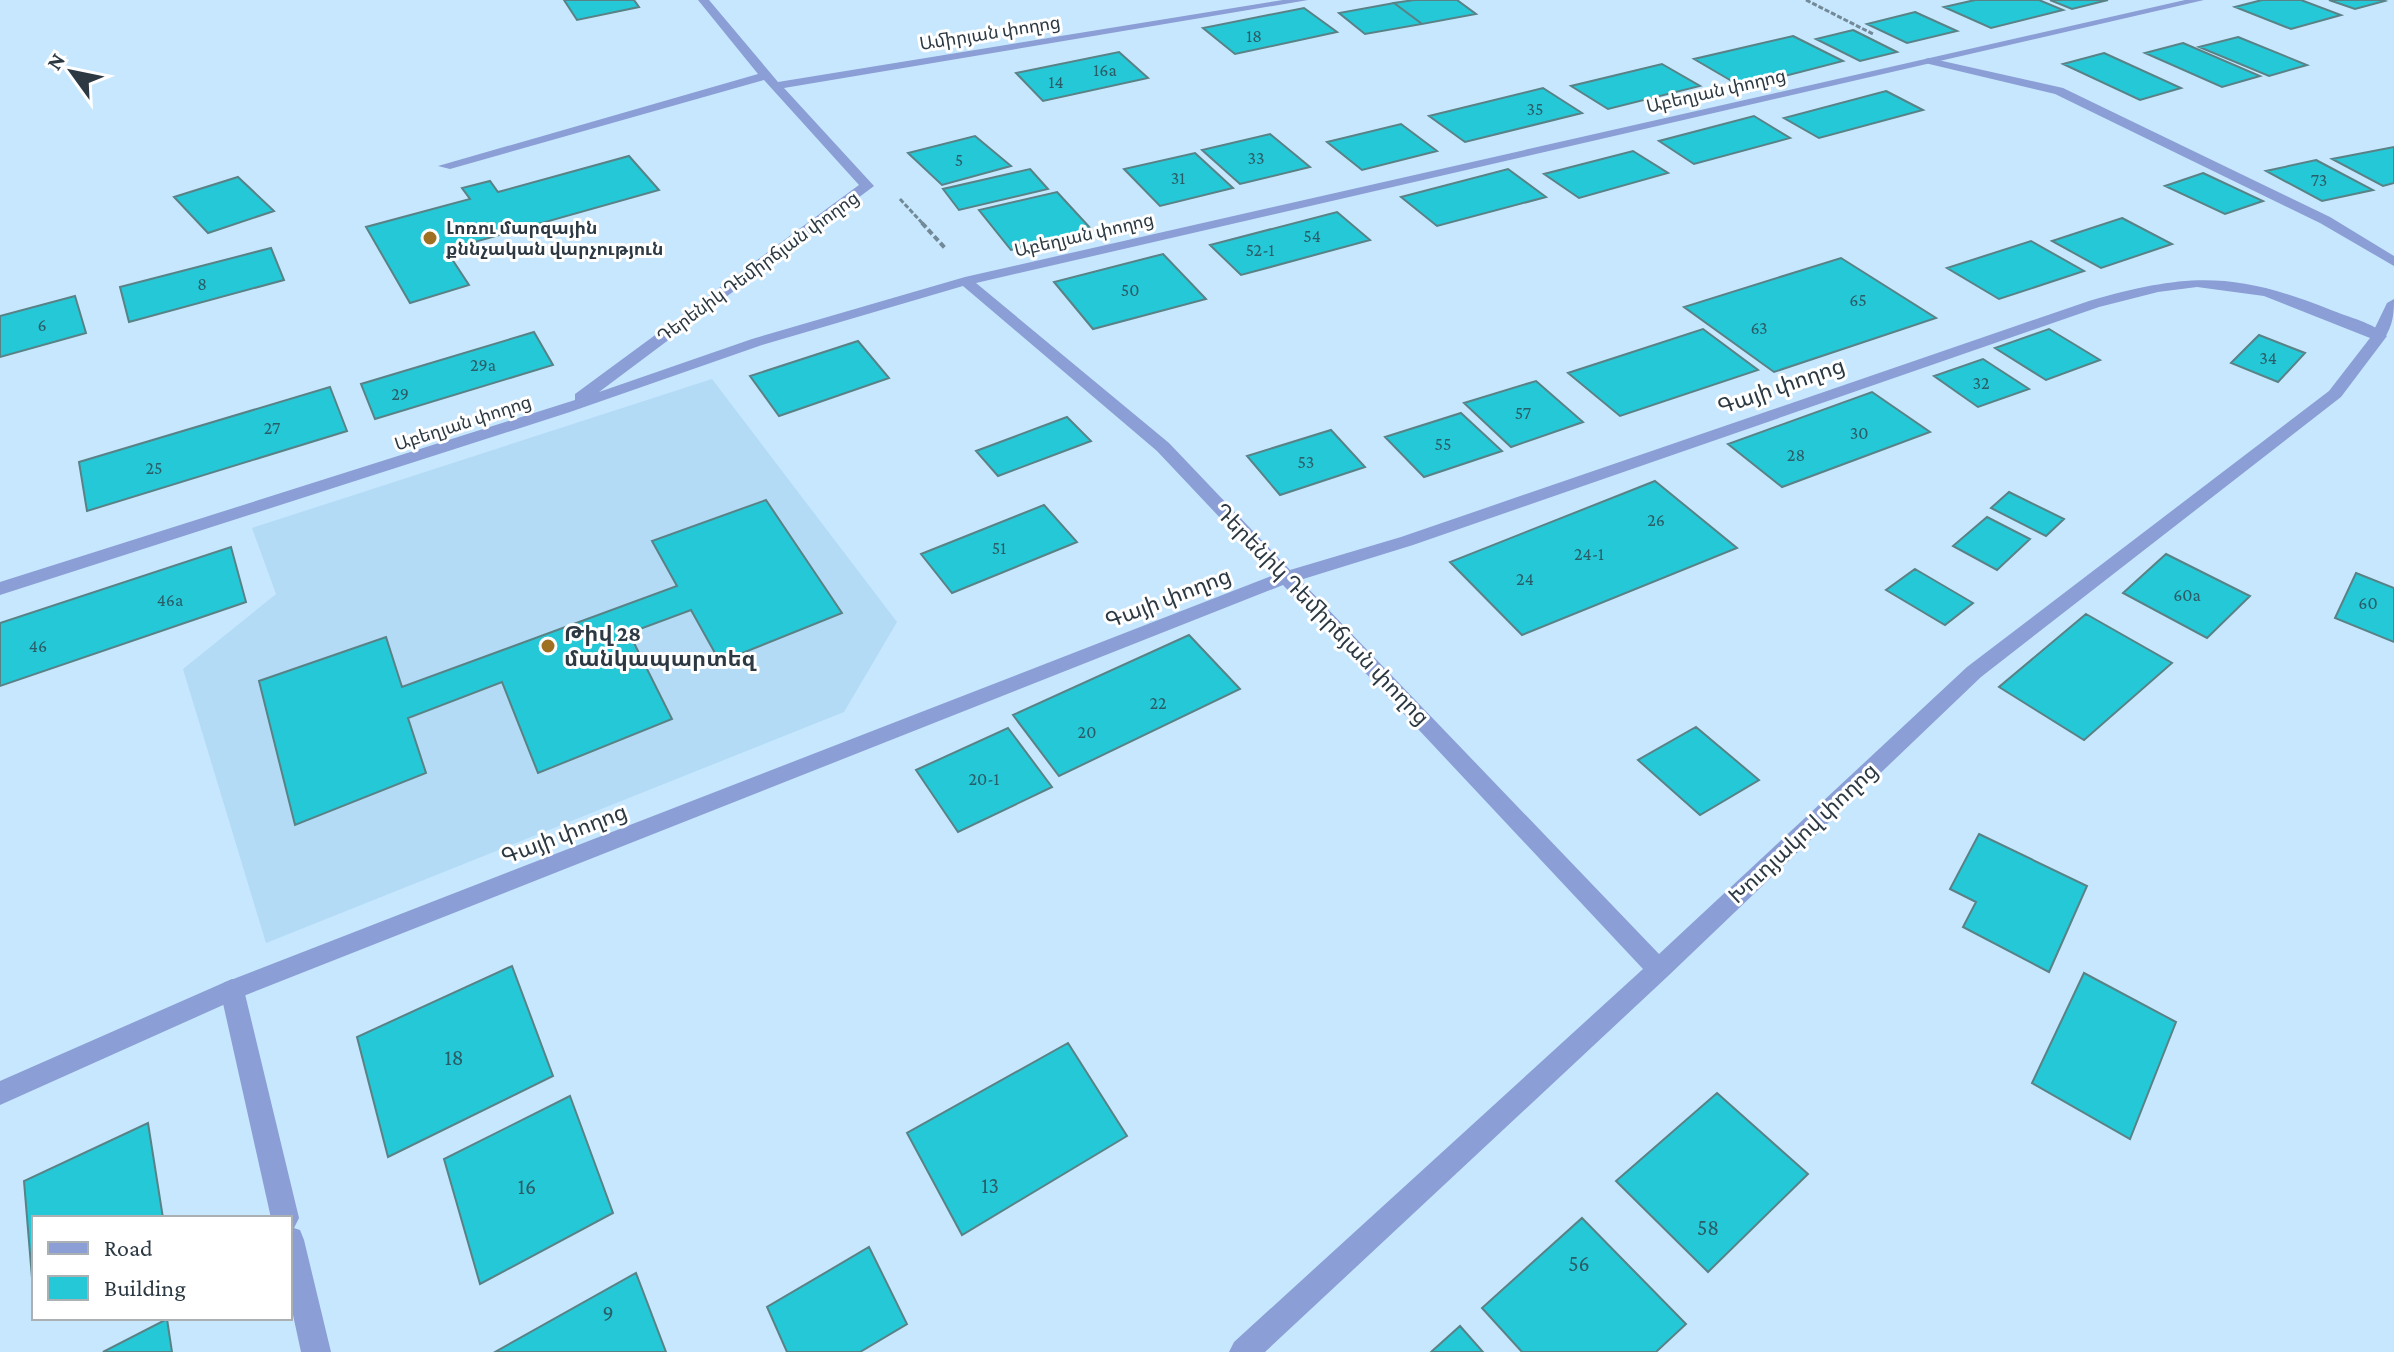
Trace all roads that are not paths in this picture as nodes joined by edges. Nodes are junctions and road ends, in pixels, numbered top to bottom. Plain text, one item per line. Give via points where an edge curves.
1 (703, 0) edge
2 (1303, 0) edge
3 (2199, 0) edge
4 (1929, 61) junction
5 (771, 81) junction
6 (445, 166) dead end
7 (2394, 262) edge
8 (965, 281) junction
9 (2394, 303) edge
10 (2379, 336) junction
11 (564, 409) junction
12 (1287, 577) junction
13 (0, 589) edge
14 (1659, 970) junction
15 (232, 990) junction
16 (0, 1093) edge
17 (285, 1216) edge
18 (292, 1249) edge
19 (316, 1352) edge
20 (1244, 1352) edge

1 - 5 street, Դերենիկ Դեմիրճյան փողոց
2 - 5 street, Ամիրյան փողոց
3 - 4 street, Աբեղյան փողոց
4 - 7 street via 2059,91 2325,220
4 - 8 street, Աբեղյան փողոց
5 - 6 street, Ամիրյան փողոց
5 - 11 street, Դերենիկ Դեմիրճյան փողոց via 867,186
8 - 11 street, Աբեղյան փողոց via 757,342
8 - 12 street, Դերենիկ Դեմիրճյան փողոց via 1163,447
9 - 10 street, Խուդյակով փողոց
10 - 12 street, Գայի փողոց via 2264,291 2196,283 2157,288 2094,304 1407,541
10 - 14 street, Խուդյակով փողոց via 2335,394 1974,672
11 - 13 street, Աբեղյան փողոց
12 - 14 street, Դերենիկ Դեմիրճյան փողոց
12 - 15 street, Գայի փողոց
14 - 20 street, Խուդյակով փողոց
15 - 16 street, Գայի փողոց
15 - 17 street
18 - 19 street

